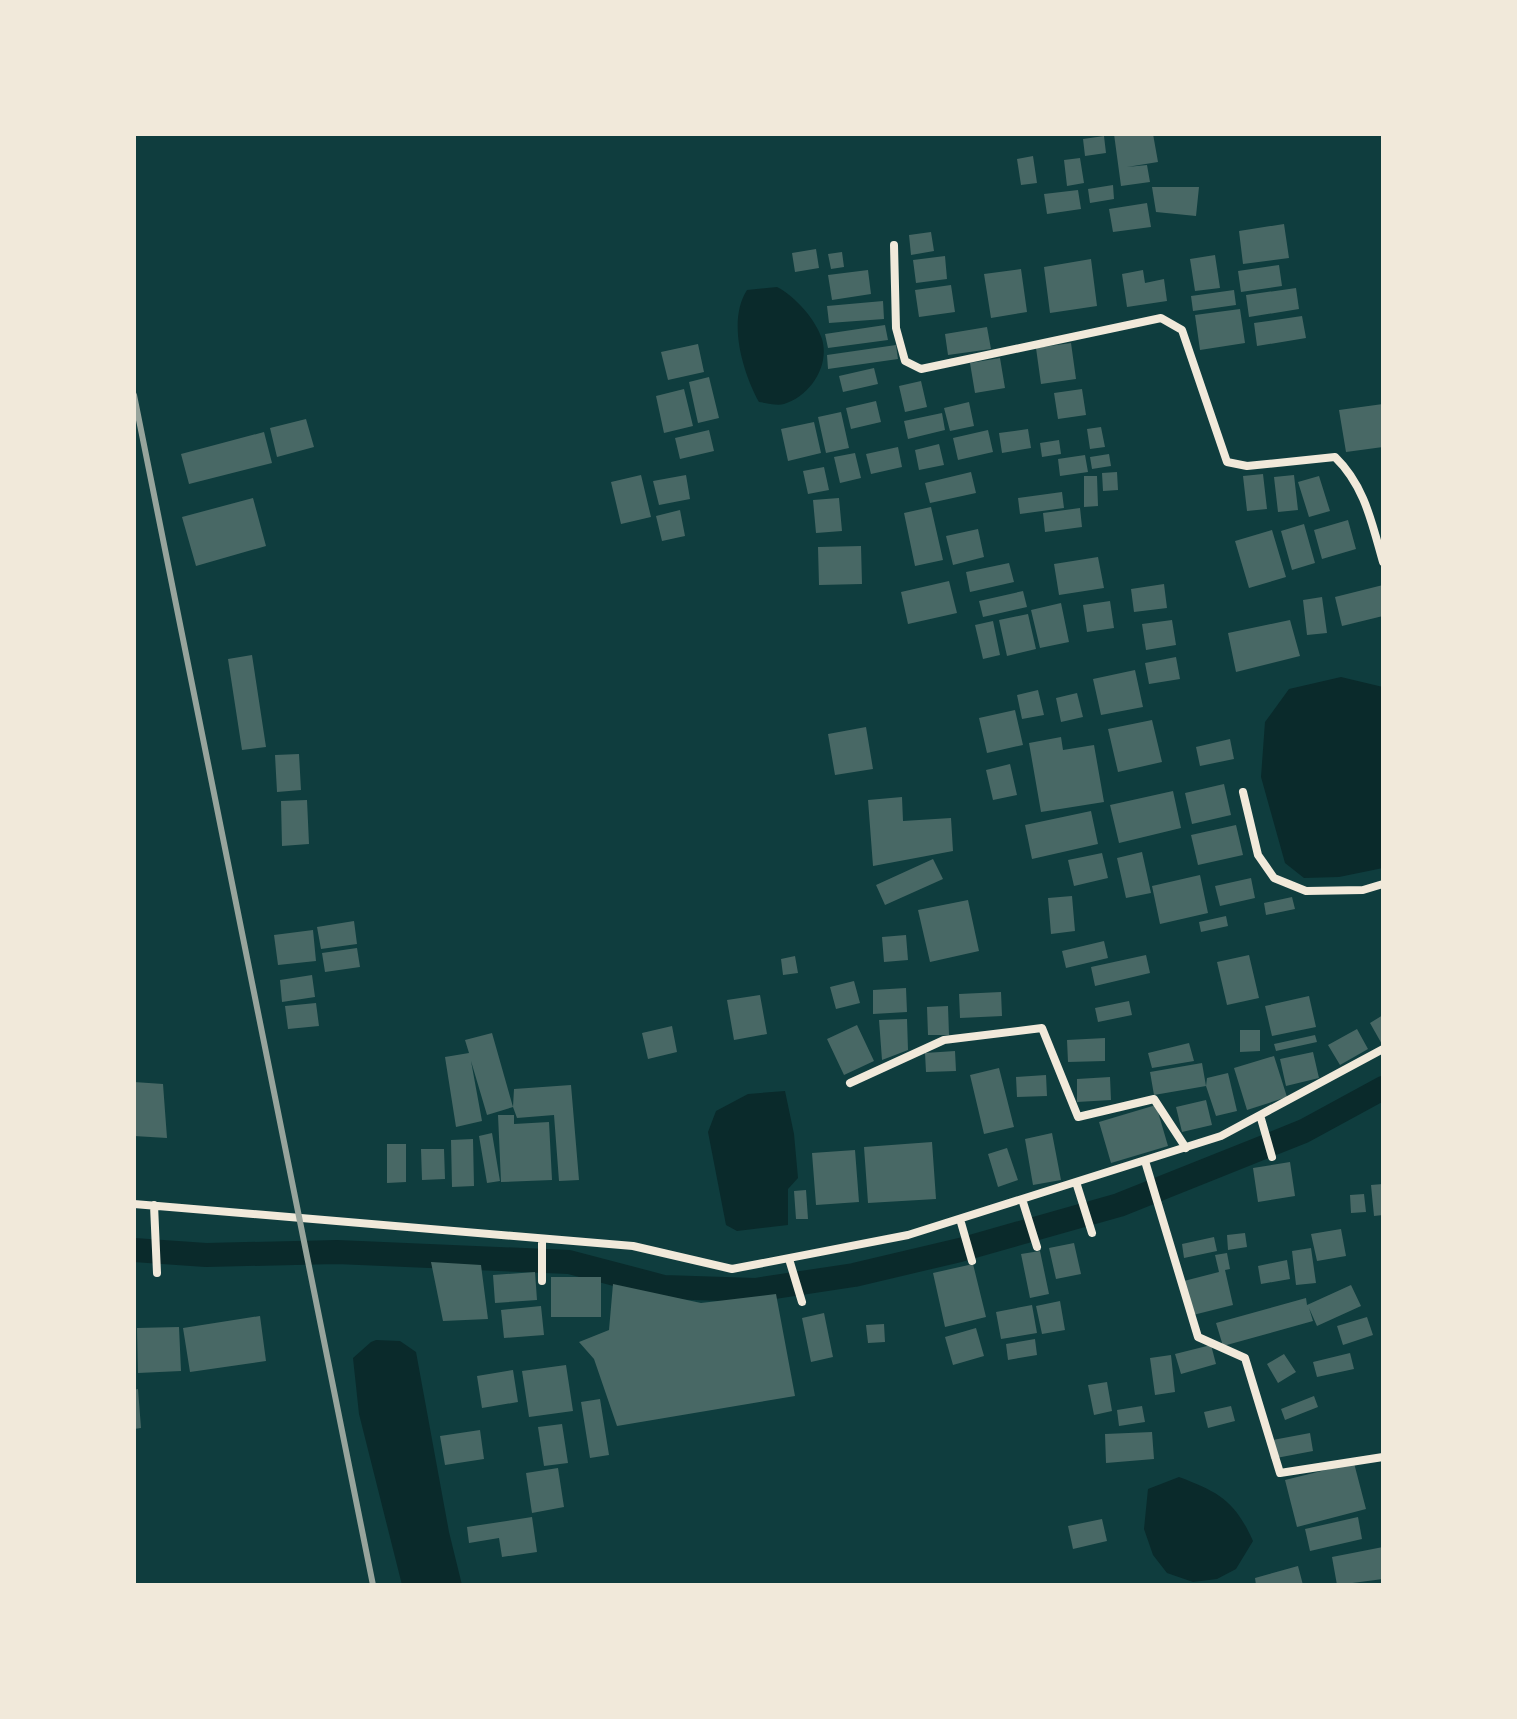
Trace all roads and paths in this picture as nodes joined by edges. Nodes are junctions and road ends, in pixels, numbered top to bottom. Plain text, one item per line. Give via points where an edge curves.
1 (894, 245) dead end
2 (1383, 562) edge
3 (1243, 792) dead end
4 (1383, 884) edge
5 (1383, 1049) edge
6 (850, 1083) dead end
7 (1260, 1116) junction
8 (1186, 1148) junction
9 (1272, 1157) dead end
10 (1145, 1161) junction
11 (1076, 1182) junction
12 (134, 1204) edge
13 (1024, 1204) junction
14 (154, 1205) junction
15 (961, 1221) junction
16 (1092, 1233) dead end
17 (542, 1239) junction
18 (1037, 1247) dead end
19 (790, 1260) junction
20 (972, 1261) dead end
21 (157, 1273) dead end
22 (542, 1281) dead end
23 (802, 1302) dead end
24 (1383, 1457) edge

1 - 2 street via 896,328 905,361 921,369 1161,318 1182,330 1227,462 1247,466 1335,457 1365,498
3 - 4 street via 1258,855 1274,878 1306,891 1363,890
5 - 7 street
6 - 8 street via 944,1040 1042,1028 1078,1117 1154,1099
7 - 8 street
7 - 9 street
8 - 10 street
10 - 11 street
10 - 24 street via 1198,1337 1245,1358 1280,1473
11 - 13 street
11 - 16 street
12 - 14 street
13 - 15 street
13 - 18 street
14 - 17 street
14 - 21 street
15 - 19 street
15 - 20 street
17 - 19 street via 633,1246 732,1269
17 - 22 street
19 - 23 street

